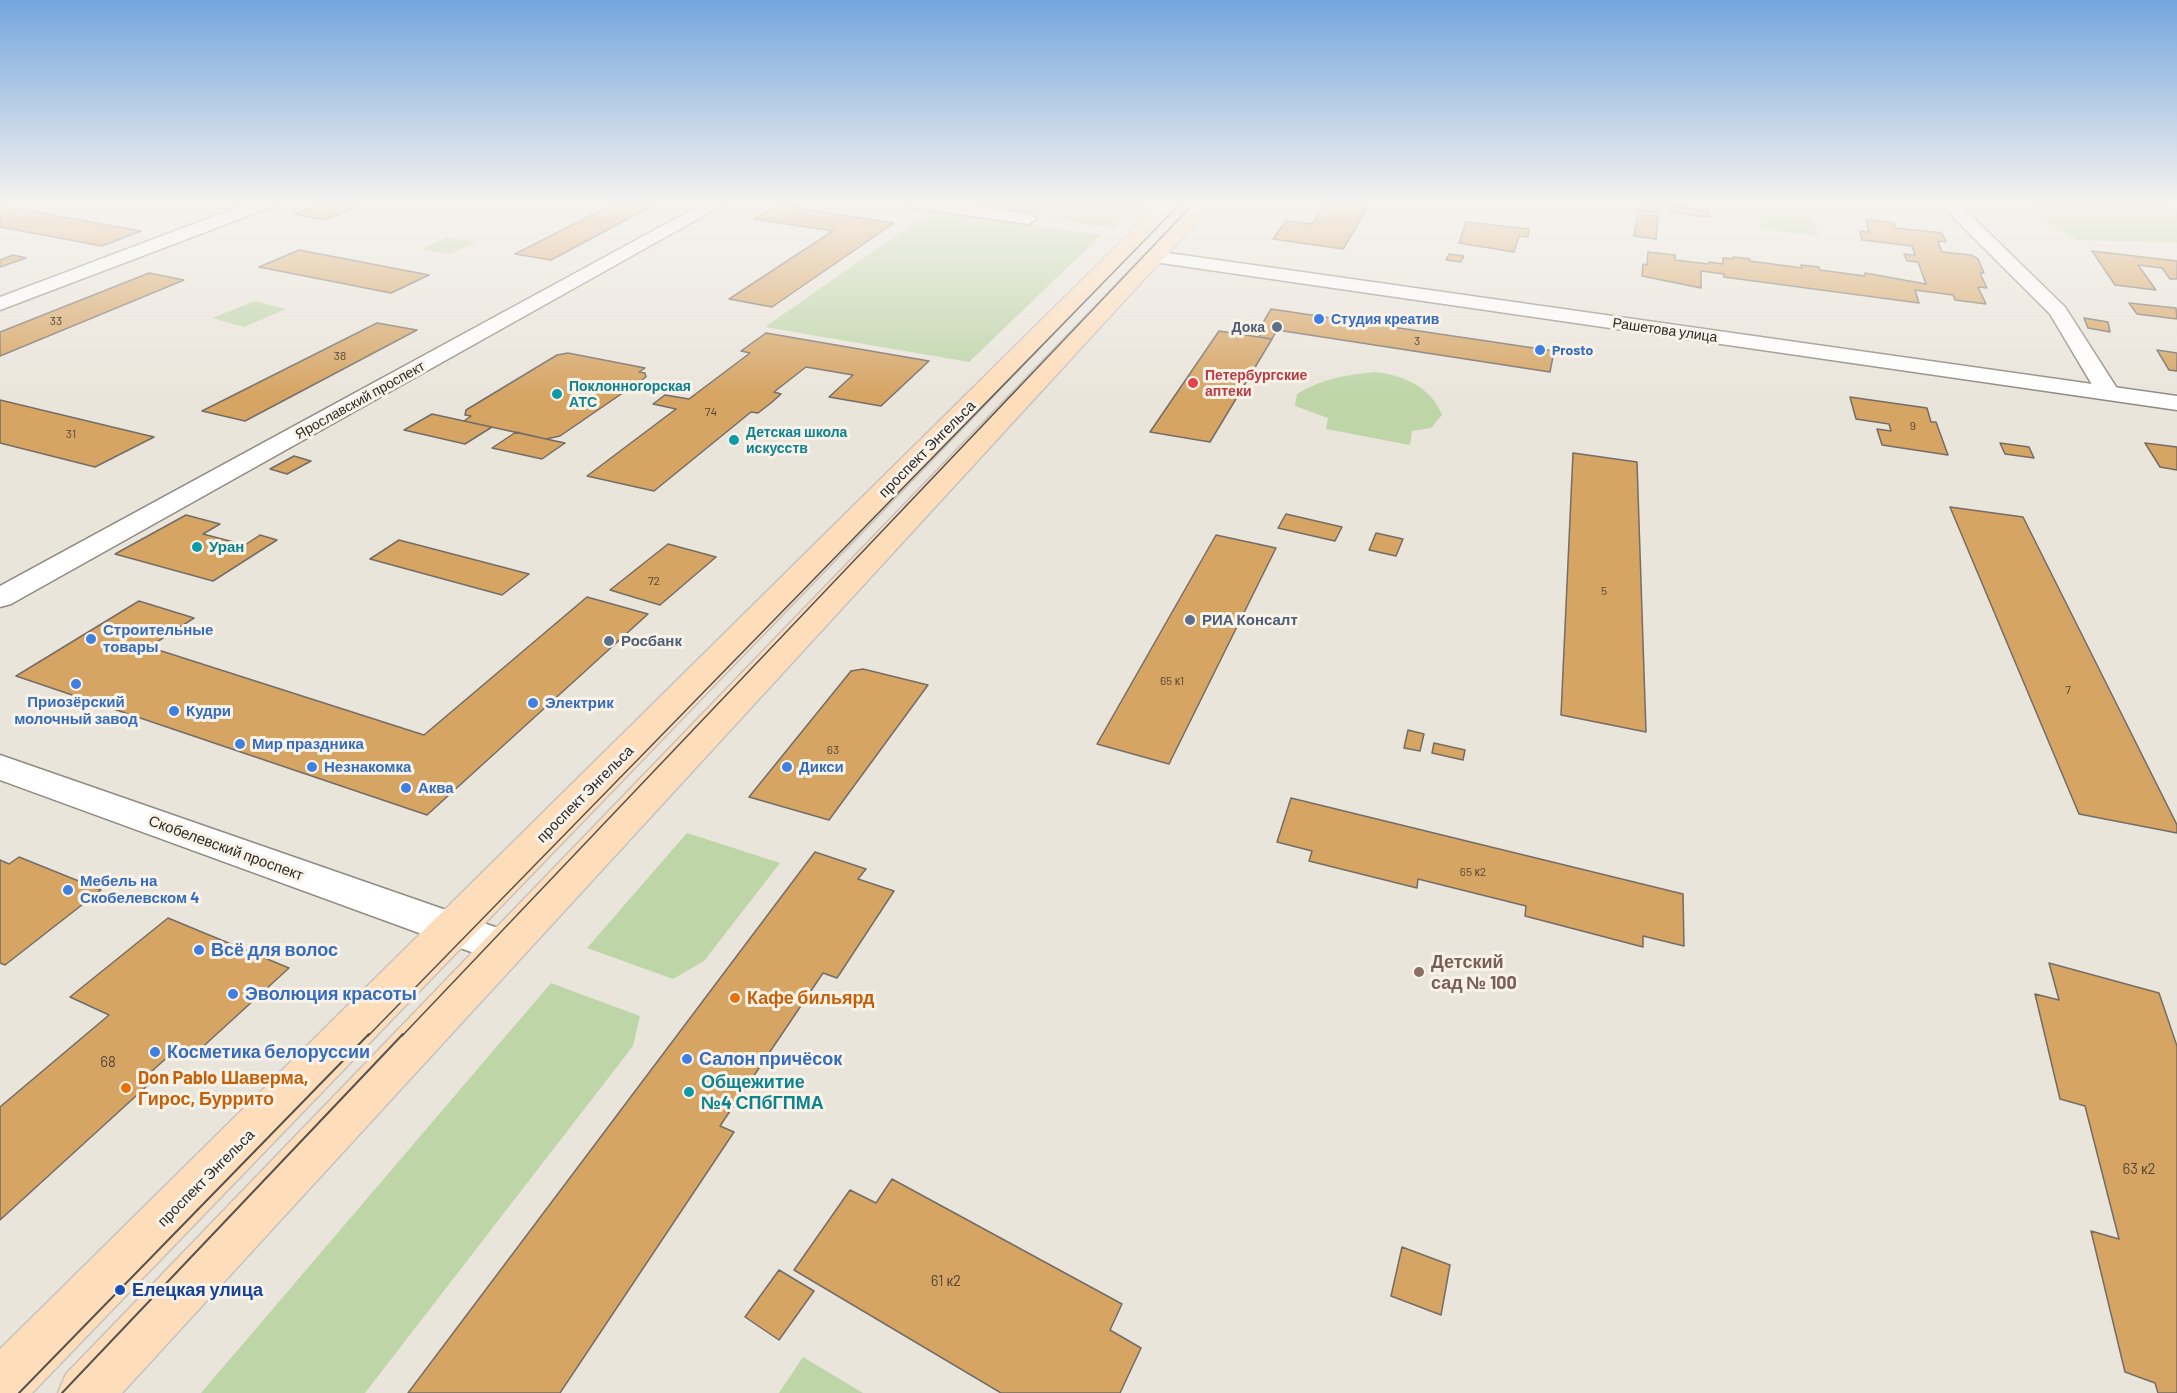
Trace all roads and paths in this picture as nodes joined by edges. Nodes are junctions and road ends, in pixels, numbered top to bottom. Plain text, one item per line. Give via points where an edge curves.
1 (97, 267) edge
2 (601, 267) edge
3 (1107, 267) edge
4 (1145, 267) edge
5 (1224, 267) edge
6 (2013, 267) edge
7 (0, 304) edge
8 (2108, 393) junction
9 (2177, 403) edge
10 (0, 598) edge
11 (0, 767) edge
12 (452, 929) junction
13 (504, 947) junction
14 (0, 1387) edge
15 (85, 1393) edge

1 - 7 street
2 - 10 street, Ярославский проспект
3 - 12 main road, проспект Энгельса
4 - 13 main road
5 - 8 street, Рашетова улица
6 - 8 street via 2058,311
8 - 9 street, Рашетова улица
11 - 12 street, Скобелевский проспект
12 - 13 street, Скобелевский проспект
12 - 14 main road, проспект Энгельса
13 - 15 main road

